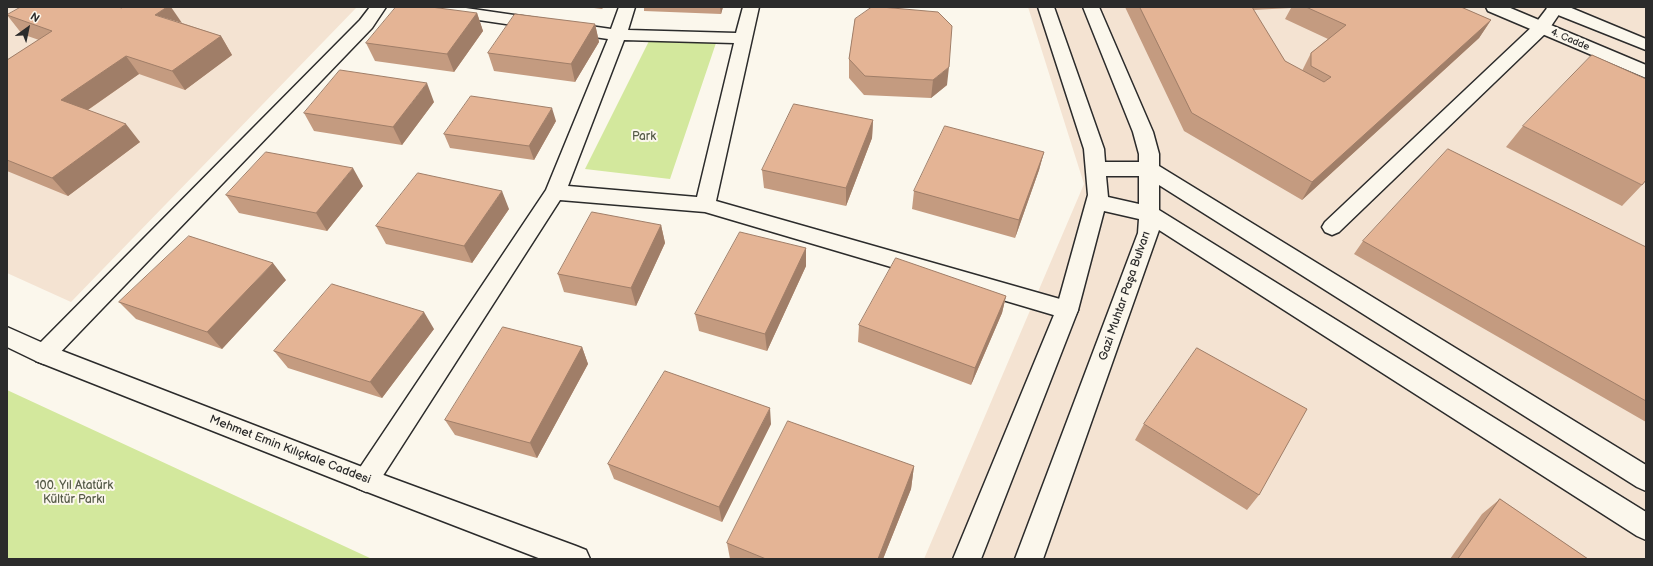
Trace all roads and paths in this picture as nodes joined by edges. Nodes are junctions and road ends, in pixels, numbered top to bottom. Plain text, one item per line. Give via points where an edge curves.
1 (378, 7) edge
2 (424, 7) edge
3 (627, 7) edge
4 (751, 7) edge
5 (1046, 7) edge
6 (1091, 7) edge
7 (1494, 7) edge
8 (1555, 7) edge
9 (1541, 28) junction
10 (618, 36) junction
11 (743, 38) junction
12 (1646, 45) edge
13 (1646, 72) edge
14 (1096, 169) junction
15 (1148, 169) junction
16 (555, 192) junction
17 (1096, 202) junction
18 (705, 205) junction
19 (1150, 214) junction
20 (1332, 227) dead end
21 (1066, 310) junction
22 (7, 336) edge
23 (44, 354) junction
24 (1646, 479) edge
25 (366, 480) junction
26 (1646, 527) edge
27 (576, 559) edge
28 (967, 559) edge
29 (1029, 559) edge

1 - 23 street via 366,24
2 - 10 street
3 - 10 street
4 - 11 street
5 - 14 street via 1094,149
6 - 15 street, Gazi Muhtar Paşa Bulvarı via 1143,132 1149,154
7 - 9 street, 4. Cadde
8 - 9 street
8 - 12 street
9 - 13 street, 4. Cadde
9 - 20 street
10 - 11 street
10 - 16 street
11 - 18 street
14 - 15 street
14 - 17 street
15 - 19 street, Gazi Muhtar Paşa Bulvarı
15 - 24 street
16 - 18 street
16 - 25 street
17 - 19 street
17 - 21 street
18 - 21 street
19 - 26 street
19 - 29 street, Gazi Muhtar Paşa Bulvarı via 1149,233
21 - 28 street
22 - 23 street, Mehmet Emin Kılıçkale Caddesi
23 - 25 street, Mehmet Emin Kılıçkale Caddesi
25 - 27 street, Mehmet Emin Kılıçkale Caddesi

